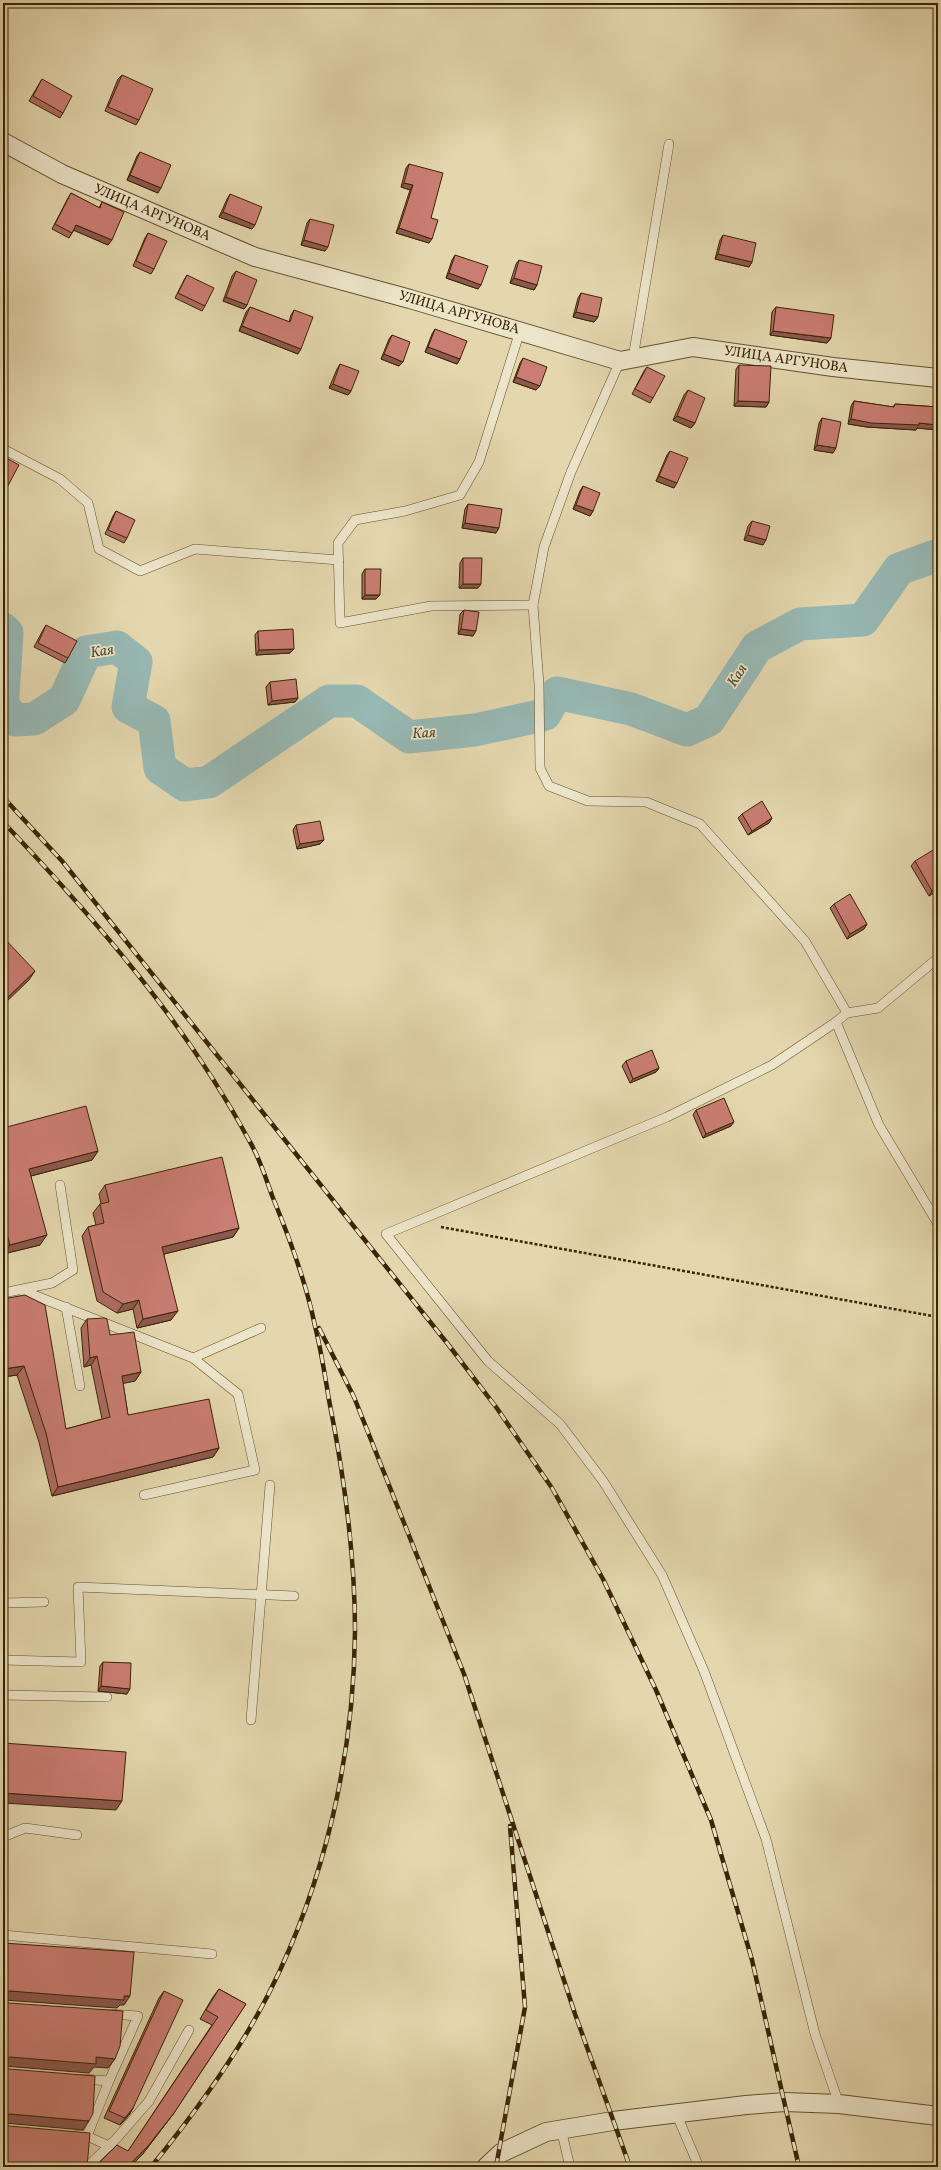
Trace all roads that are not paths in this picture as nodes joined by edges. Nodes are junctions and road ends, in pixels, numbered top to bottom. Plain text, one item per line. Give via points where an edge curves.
1 (3, 142) edge
2 (669, 144) dead end
3 (520, 331) junction
4 (626, 359) junction
5 (938, 378) edge
6 (3, 449) edge
7 (338, 560) junction
8 (533, 605) junction
9 (938, 958) edge
10 (847, 1013) junction
11 (836, 1022) junction
12 (60, 1186) dead end
13 (938, 1224) edge
14 (21, 1290) junction
15 (3, 1293) edge
16 (66, 1307) junction
17 (261, 1328) dead end
18 (193, 1358) junction
19 (80, 1386) dead end
20 (270, 1485) dead end
21 (144, 1495) dead end
22 (261, 1595) junction
23 (294, 1596) dead end
24 (44, 1602) dead end
25 (3, 1603) edge
26 (3, 1660) edge
27 (3, 1695) edge
28 (107, 1697) edge
29 (251, 1720) dead end
30 (77, 1835) dead end
31 (3, 1837) edge
32 (3, 1935) edge
33 (212, 1954) dead end
34 (98, 2013) edge
35 (189, 2030) dead end
36 (71, 2078) edge
37 (109, 2080) junction
38 (839, 2104) junction
39 (676, 2113) junction
40 (938, 2116) edge
41 (561, 2130) junction
42 (72, 2135) edge
43 (87, 2136) junction
44 (109, 2146) junction
45 (87, 2167) edge
46 (486, 2167) edge
47 (570, 2167) edge
48 (699, 2167) edge

1 - 3 street, УЛИЦА АРГУНОВА via 62,174 255,257
2 - 4 lane
3 - 4 street, УЛИЦА АРГУНОВА
3 - 7 lane via 479,462 460,495 405,511 355,520 338,543
4 - 5 street, УЛИЦА АРГУНОВА via 693,347 833,368
4 - 8 lane via 572,472 544,547
6 - 7 lane via 60,479 88,503 99,549 140,571 195,549
7 - 8 lane via 340,623 431,606
8 - 10 lane via 539,684 540,768 549,786 588,801 646,802 700,824 805,941
9 - 10 lane via 878,1008
10 - 11 lane
11 - 13 lane via 880,1125
11 - 38 lane via 772,1065 667,1116 386,1234 488,1360 560,1424 603,1481 662,1576 704,1671 766,1839 814,2034
12 - 14 lane via 73,1270 52,1283
14 - 15 lane
14 - 16 lane
16 - 18 lane
16 - 19 lane
17 - 18 lane
18 - 21 lane via 238,1394 255,1470
20 - 22 lane
22 - 23 lane
22 - 26 lane via 78,1587 81,1662
22 - 29 lane
24 - 25 lane
27 - 28 lane
30 - 31 lane via 25,1828
32 - 33 lane
34 - 37 lane via 138,2016
35 - 44 lane via 149,2101
36 - 37 lane
37 - 43 lane
38 - 39 street via 785,2102
38 - 40 street
39 - 41 street
39 - 48 lane
41 - 46 street via 546,2132 501,2153
41 - 47 lane
42 - 43 lane
43 - 44 lane
44 - 45 lane

